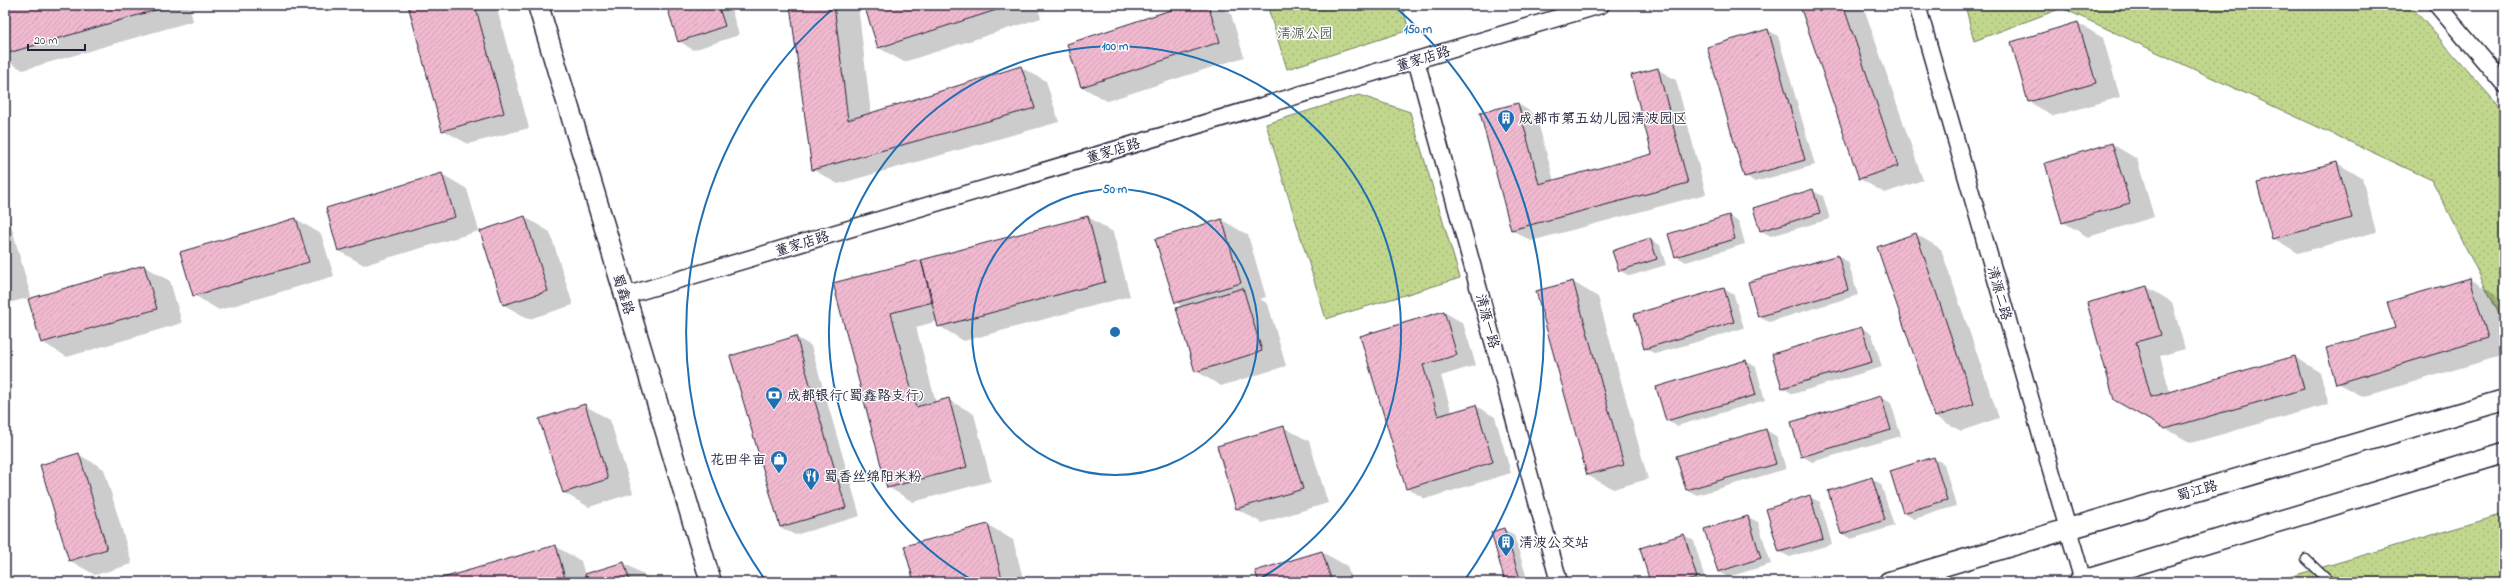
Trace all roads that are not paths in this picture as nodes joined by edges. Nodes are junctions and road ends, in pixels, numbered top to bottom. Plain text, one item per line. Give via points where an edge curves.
1 (538, 5) edge
2 (1601, 5) edge
3 (1917, 5) edge
4 (2437, 5) edge
5 (1416, 60) junction
6 (2504, 84) edge
7 (624, 296) junction
8 (2504, 400) edge
9 (2504, 453) edge
10 (2068, 528) junction
11 (2306, 559) dead end
12 (2081, 581) edge
13 (711, 582) edge
14 (1559, 582) edge
15 (1889, 582) edge
16 (2330, 582) edge

1 - 7 street, 蜀鑫路
2 - 5 street, 董家店路
3 - 10 street, 清源二路
4 - 6 street
5 - 7 street, 董家店路
5 - 14 street, 清源一路
7 - 13 street, 蜀鑫路
8 - 10 street, 蜀江路
9 - 12 street
10 - 12 street, 清源二路
10 - 15 street, 蜀江路
11 - 16 lane

